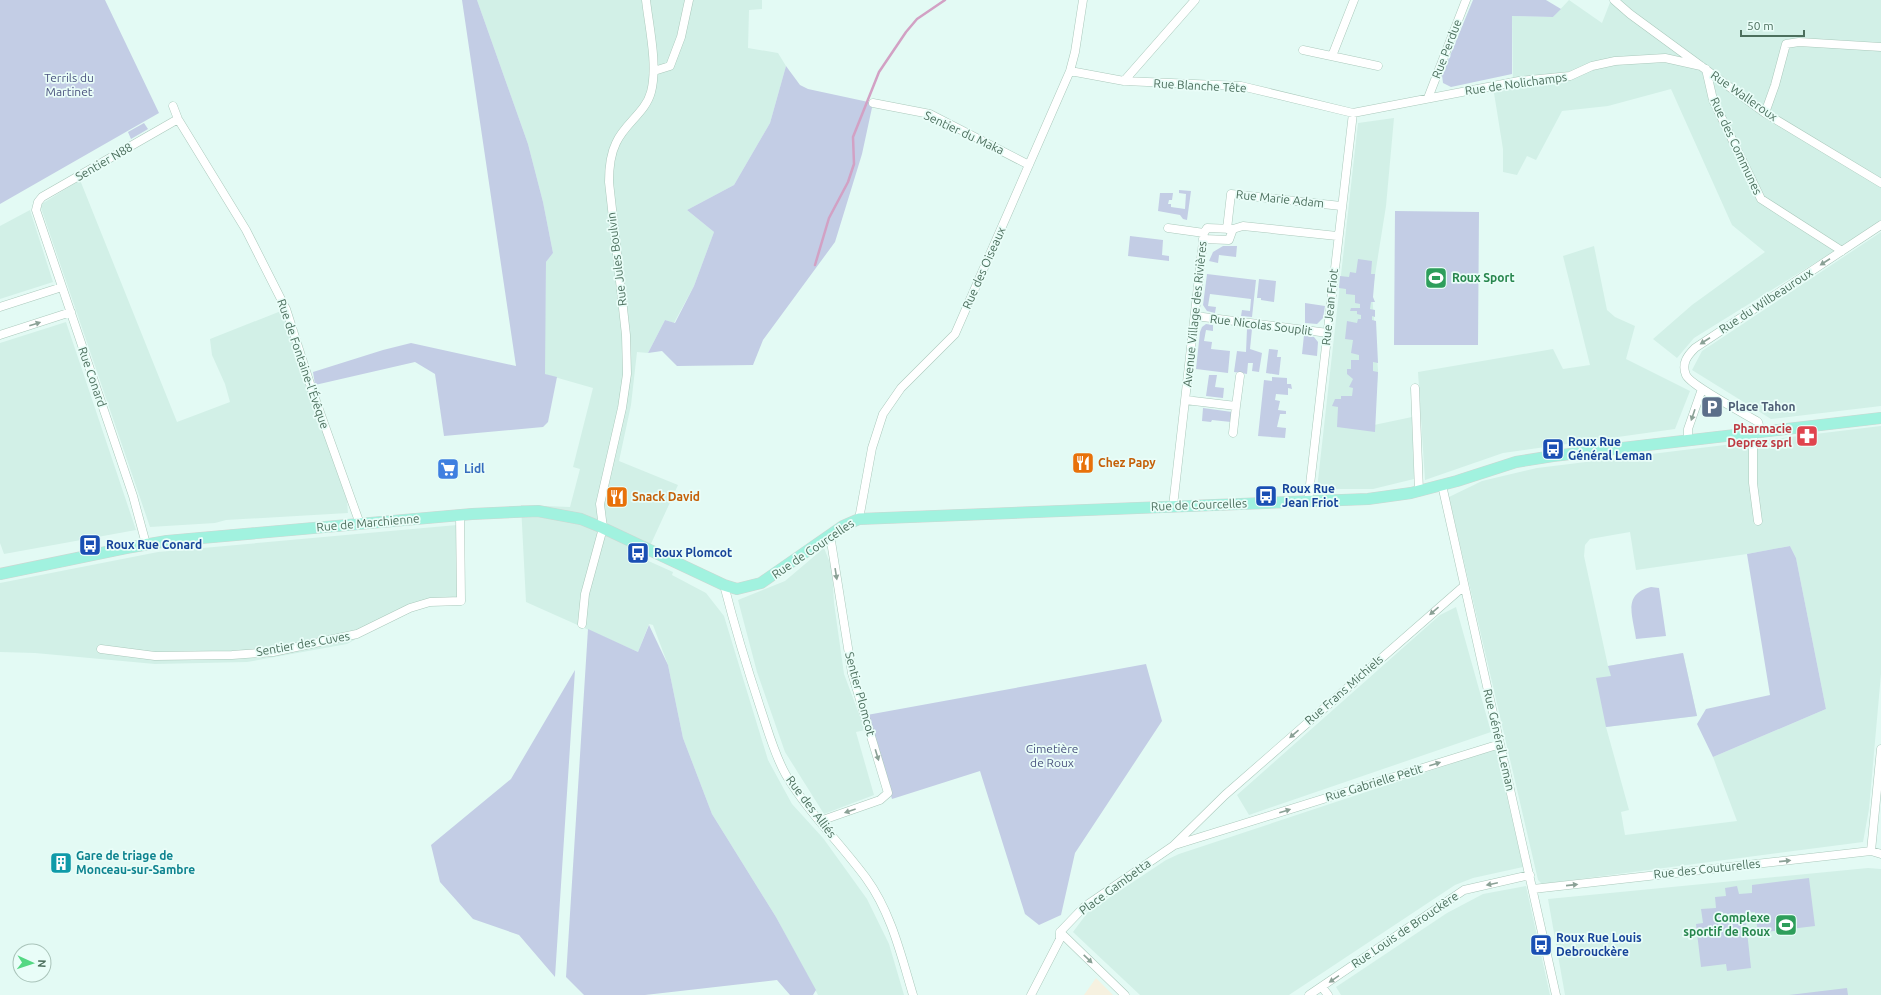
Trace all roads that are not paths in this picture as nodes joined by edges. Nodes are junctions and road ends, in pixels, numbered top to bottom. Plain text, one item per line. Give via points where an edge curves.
1 (646, 0) edge
2 (690, 0) edge
3 (1083, 0) edge
4 (1195, 0) edge
5 (1354, 0) edge
6 (1466, 0) edge
7 (1614, 0) edge
8 (1881, 47) edge
9 (1303, 50) dead end
10 (1332, 56) junction
11 (1378, 66) dead end
12 (1704, 68) junction
13 (654, 71) junction
14 (1070, 71) junction
15 (1124, 81) junction
16 (1428, 98) junction
17 (873, 103) dead end
18 (173, 106) dead end
19 (1353, 113) junction
20 (1765, 113) junction
21 (178, 119) junction
22 (1029, 165) junction
23 (1881, 183) edge
24 (1341, 206) junction
25 (36, 210) joint
26 (1881, 225) edge
27 (1168, 228) dead end
28 (1230, 229) junction
29 (1205, 233) junction
30 (1338, 236) junction
31 (1842, 251) junction
32 (62, 288) junction
33 (0, 307) edge
34 (71, 312) junction
35 (1195, 316) junction
36 (1328, 334) junction
37 (0, 335) edge
38 (1240, 376) dead end
39 (1415, 388) dead end
40 (1702, 388) junction
41 (1185, 400) junction
42 (1236, 406) junction
43 (1881, 418) edge
44 (1757, 432) junction
45 (1233, 433) dead end
46 (1688, 441) junction
47 (1442, 485) junction
48 (1419, 491) junction
49 (1308, 502) junction
50 (1173, 506) junction
51 (460, 515) junction
52 (859, 519) junction
53 (1758, 521) dead end
54 (360, 524) junction
55 (603, 528) junction
56 (830, 535) junction
57 (146, 544) junction
58 (0, 573) edge
59 (724, 585) junction
60 (1464, 586) junction
61 (582, 624) dead end
62 (101, 649) dead end
63 (1500, 744) junction
64 (1881, 749) edge
65 (1879, 775) edge
66 (1225, 795) joint
67 (820, 821) junction
68 (1247, 823) joint
69 (1173, 846) junction
70 (1871, 851) junction
71 (1881, 854) edge
72 (1530, 875) junction
73 (1533, 889) junction
74 (1060, 932) junction
75 (1322, 987) junction
76 (913, 995) edge
77 (1031, 995) edge
78 (1125, 995) edge
79 (1309, 995) edge
80 (1328, 995) edge
81 (1556, 995) edge

1 - 13 street, Rue Jules Boulvin
2 - 13 street via 681,37 670,66
3 - 14 street, Rue des Oiseaux
4 - 15 street
5 - 10 street
6 - 16 street, Rue Perdue
7 - 12 street, Rue Walleroux
8 - 20 street via 1799,42 1786,44
9 - 10 street
10 - 11 street
12 - 16 street, Rue de Nolichamps via 1665,58 1615,61 1592,66 1570,76 1519,81
12 - 20 street, Rue Walleroux
12 - 31 street, Rue des Communes via 1713,100 1760,198
13 - 55 street, Rue Jules Boulvin via 651,93 640,112 616,142 610,163 608,182 626,335 627,374 622,408 600,504
14 - 15 street, Rue Blanche Tête
14 - 22 street, Rue des Oiseaux
15 - 19 street, Rue Blanche Tête via 1242,86
16 - 19 street, Rue de Nolichamps
17 - 22 street, Sentier du Maka via 930,114
18 - 21 street, Rue de Fontaine-l'Évêque
19 - 24 street, Rue Jean Friot
20 - 23 street, Rue Walleroux
21 - 25 street, Sentier N88 via 42,197
21 - 54 street, Rue de Fontaine-l'Évêque via 246,230 286,309
22 - 52 street, Rue des Oiseaux via 955,334 901,388 884,414 872,448
24 - 28 street, Rue Marie Adam via 1231,194
24 - 30 street, Rue Jean Friot
25 - 32 street, Rue Conard
26 - 31 street, Rue du Wilbeauroux
27 - 29 street
28 - 29 street
28 - 29 street via 1229,240
28 - 30 street via 1243,226
29 - 35 street, Avenue Village des Rivières
30 - 36 street, Rue Jean Friot
31 -> 40 street, Rue du Wilbeauroux via 1695,348 1687,357 1684,367 1686,376
32 - 33 street
32 - 34 street, Rue Conard
37 -> 34 street
34 - 57 street, Rue Conard via 133,496
35 - 36 street, Rue Nicolas Souplit
35 - 41 street, Avenue Village des Rivières
36 - 49 street, Rue Jean Friot
38 - 42 street
39 - 48 street
40 - 44 street via 1758,422
40 -> 46 street via 1688,429
41 - 42 street, Avenue Village des Rivières
41 - 50 street, Avenue Village des Rivières
42 - 45 street
43 - 44 main road, Rue de Courcelles
44 - 46 main road, Rue de Courcelles
44 - 53 street via 1753,483
46 - 47 main road, Rue de Courcelles via 1556,455 1516,462
47 - 48 main road, Rue de Courcelles
47 - 60 street, Rue Général Leman
48 - 49 main road, Rue de Courcelles via 1368,499
49 - 50 main road, Rue de Courcelles
50 - 52 main road, Rue de Courcelles
51 - 54 main road, Rue de Marchienne
51 - 55 main road, Rue de Marchienne via 538,511 581,519
51 - 62 street, Sentier des Cuves via 461,600 430,602 357,634 273,652 155,656
52 - 56 main road, Rue de Courcelles
54 - 57 main road, Rue de Marchienne
55 - 59 main road, Rue de Marchienne
55 - 61 street via 585,594
56 - 59 main road, Rue de Courcelles via 761,583 737,588
56 -> 67 street, Sentier Plomcot via 852,673 888,793 880,800
57 - 58 main road, Rue de Marchienne
59 - 67 street, Rue des Alliés via 750,677 778,758 795,788
60 - 63 street, Rue Général Leman
60 -> 66 street, Rue Frans Michiels
68 -> 63 street, Rue Gabrielle Petit
63 - 72 street, Rue Général Leman
64 - 65 street
65 - 70 street
66 - 69 street, Place Gambetta
67 - 76 street, Rue des Alliés via 866,878 887,915
68 - 69 street, Place Gambetta
69 - 74 street, Place Gambetta via 1084,907
70 - 71 street, Rue des Couturelles
73 -> 70 street, Rue des Couturelles
72 - 73 street, Rue Général Leman
72 -> 75 street, Rue Louis de Brouckère via 1464,890
73 - 81 street, Rue Général Leman
74 - 77 street via 1060,939
74 -> 78 street
75 - 79 street, Rue Louis de Brouckère
75 - 80 street

